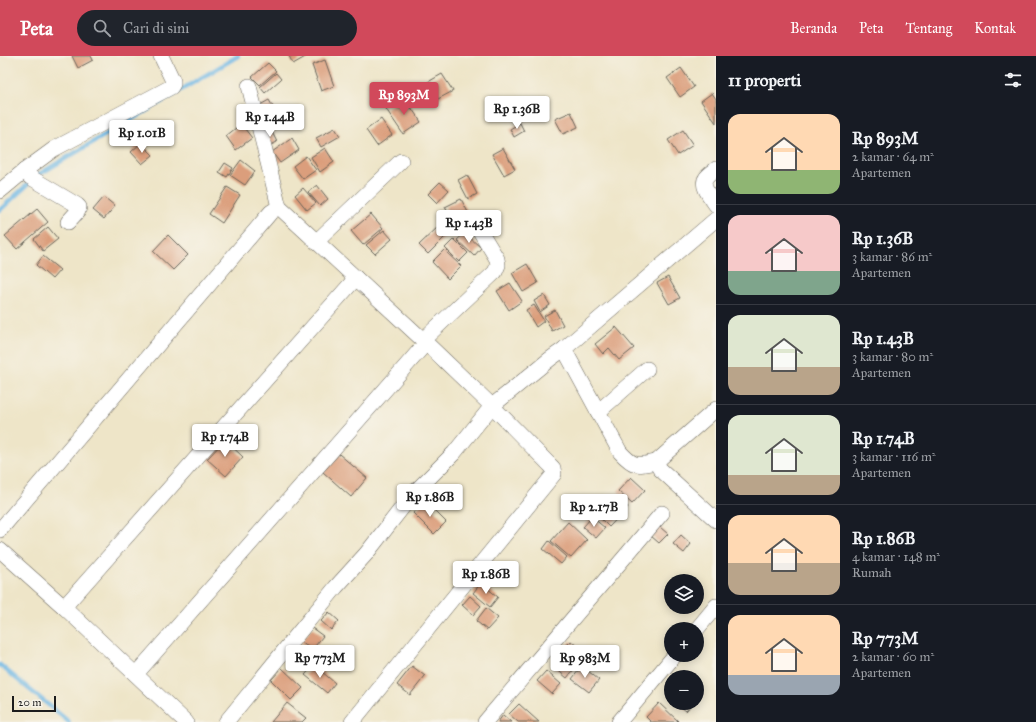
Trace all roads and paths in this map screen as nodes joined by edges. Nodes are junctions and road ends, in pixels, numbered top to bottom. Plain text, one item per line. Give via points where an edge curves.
1 (161, 56) edge
2 (249, 86) dead end
3 (401, 161) dead end
4 (716, 170) edge
5 (32, 177) junction
6 (0, 191) edge
7 (716, 205) edge
8 (279, 207) junction
9 (716, 219) edge
10 (474, 221) dead end
11 (68, 222) dead end
12 (316, 242) junction
13 (356, 278) junction
14 (425, 342) junction
15 (564, 349) junction
16 (647, 369) dead end
17 (492, 406) junction
18 (716, 409) edge
19 (598, 412) junction
20 (656, 462) junction
21 (662, 513) dead end
22 (716, 520) edge
23 (0, 530) edge
24 (0, 550) edge
25 (716, 606) edge
26 (64, 607) junction
27 (703, 622) edge
28 (669, 662) edge
29 (136, 674) junction
30 (186, 722) edge
31 (226, 722) edge
32 (352, 722) edge
33 (485, 722) edge
34 (619, 722) edge

1 - 5 street via 173,81 171,87 54,150
2 - 8 street
3 - 12 street
4 - 7 street via 704,182
5 - 6 street
5 - 11 street via 79,207
8 - 12 street
8 - 23 street via 271,212
9 - 15 street
10 - 14 street via 498,265 495,272
12 - 13 street
13 - 14 street
13 - 26 street
14 - 17 street
14 - 29 street
15 - 17 street
15 - 19 street
16 - 19 street
17 - 31 street via 454,453 412,495
17 - 32 street via 553,468 554,474
18 - 20 street
19 - 20 street via 620,452 629,462 639,466
20 - 22 street via 660,469
21 - 33 street
24 - 26 street
25 - 27 street
26 - 29 street
28 - 34 street
29 - 30 street

